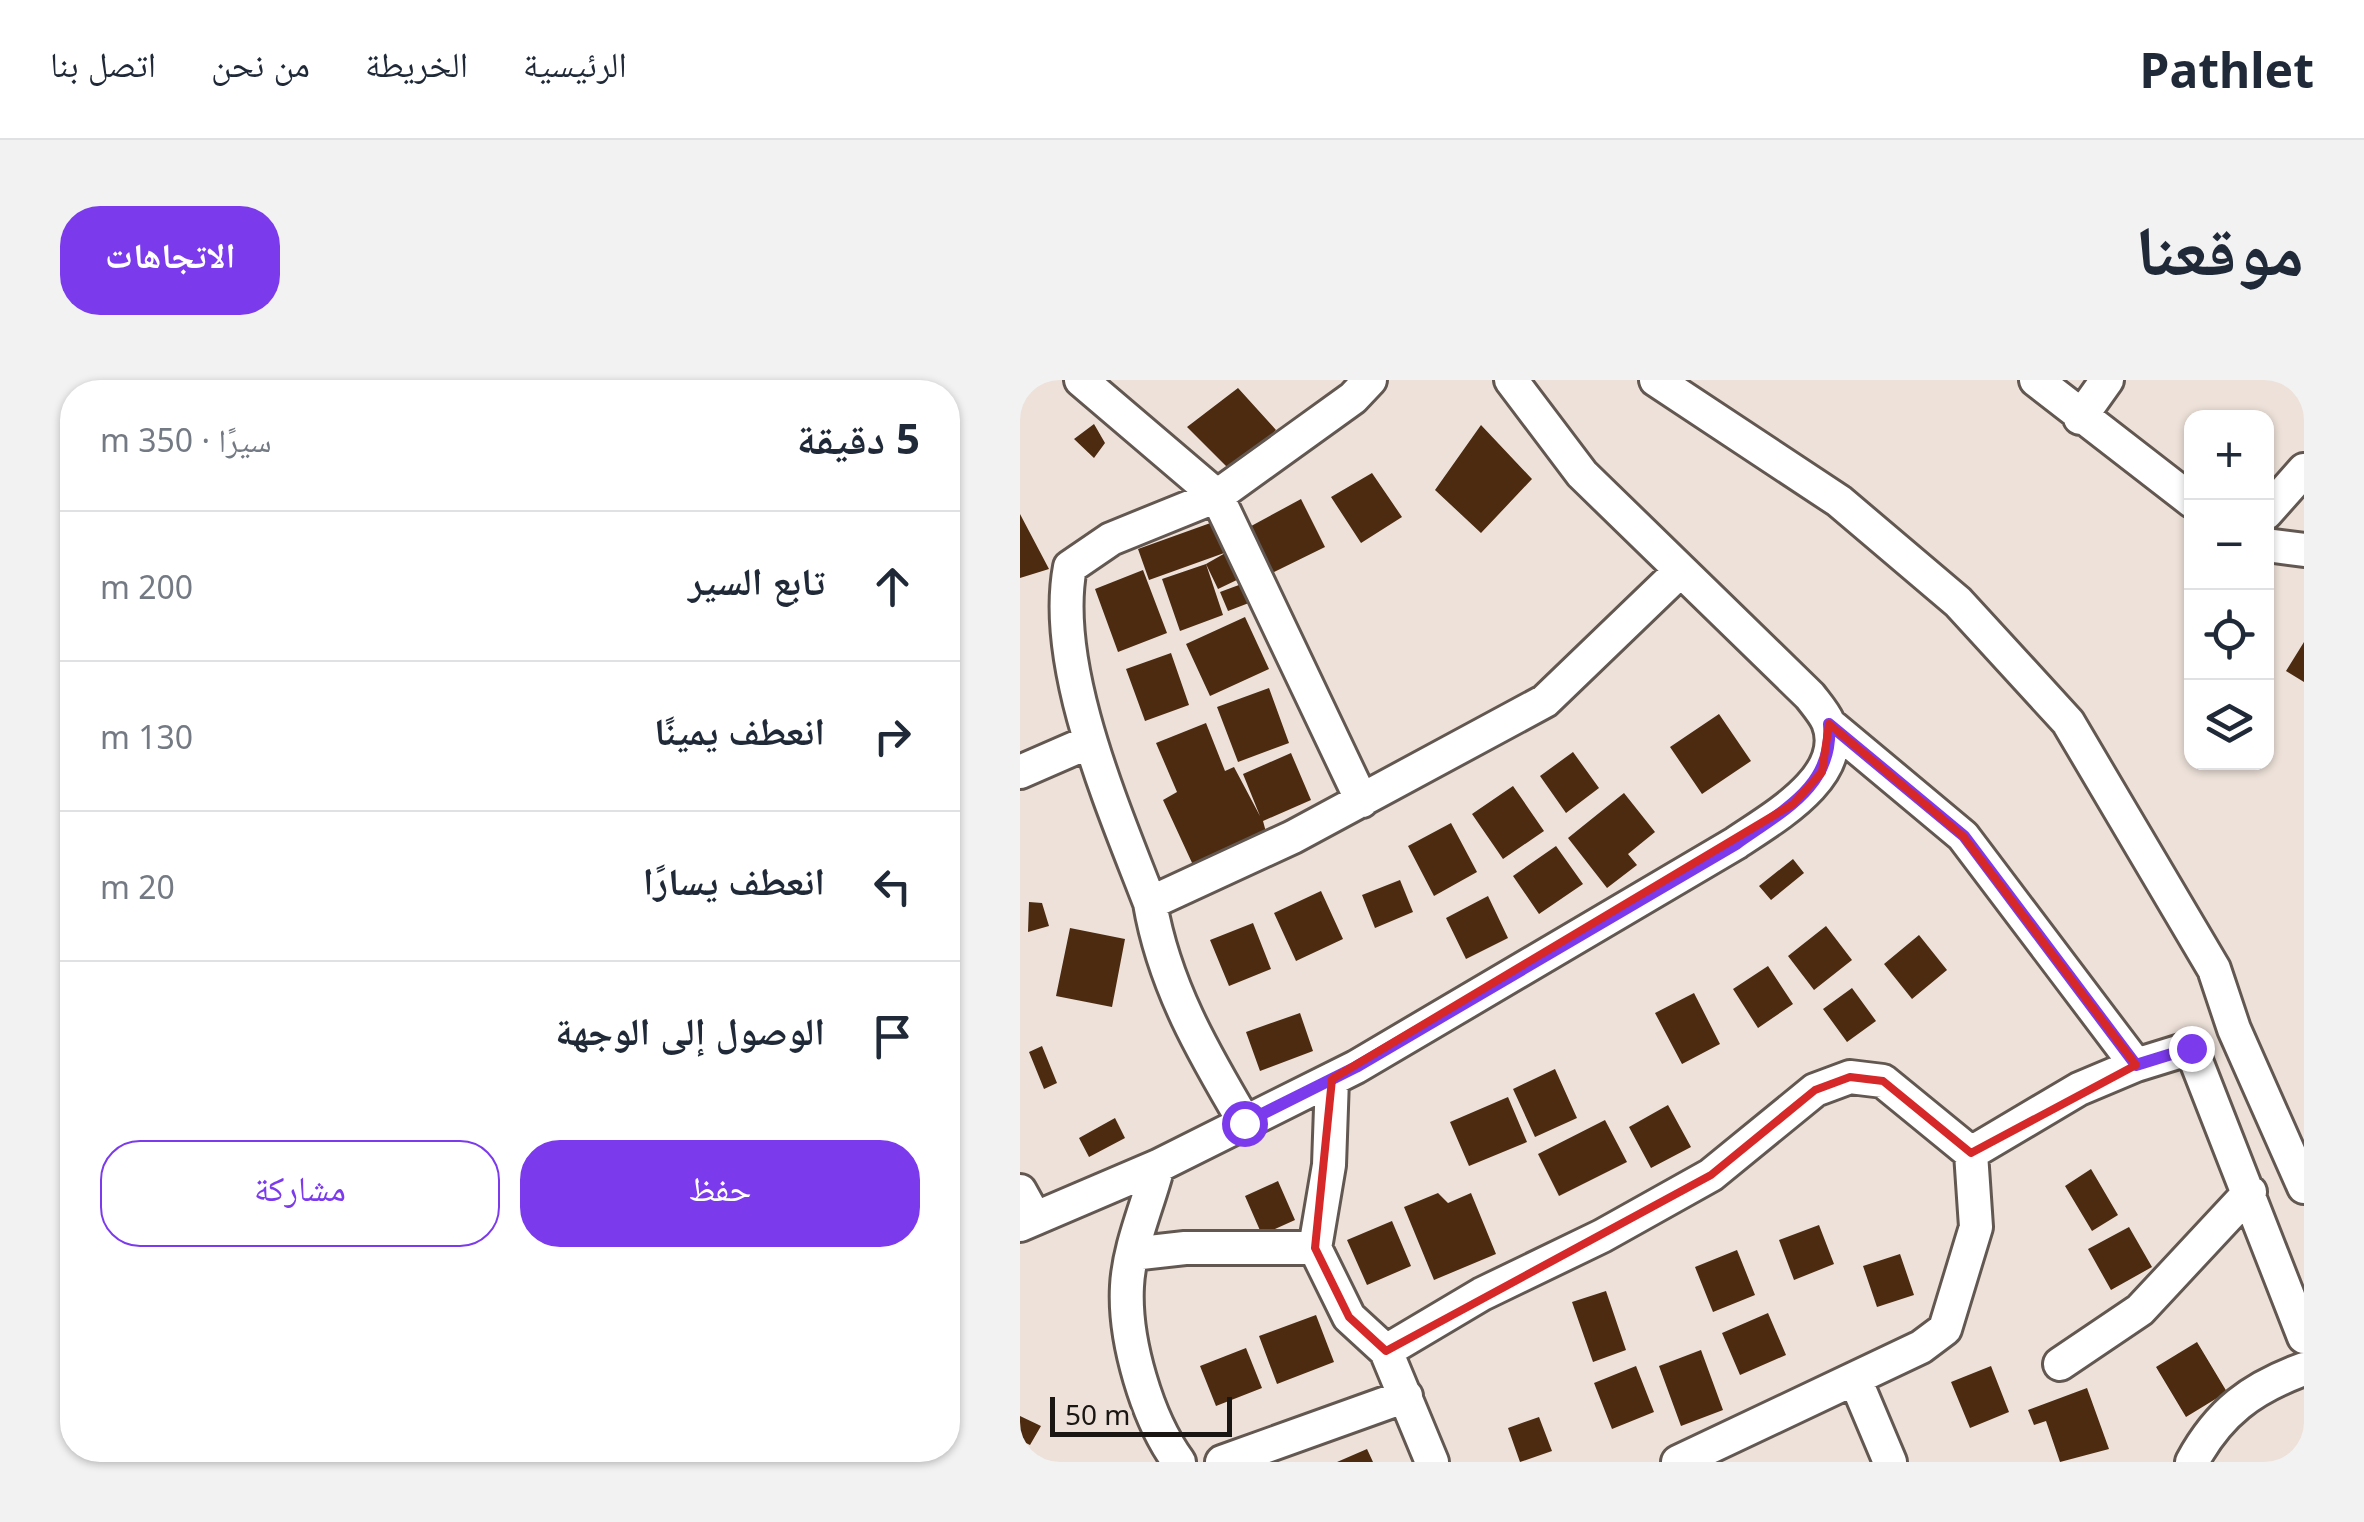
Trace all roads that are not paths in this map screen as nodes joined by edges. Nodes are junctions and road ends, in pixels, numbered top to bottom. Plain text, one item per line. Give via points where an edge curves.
1 (1080, 380) edge
2 (1370, 380) edge
3 (1511, 380) edge
4 (1656, 380) edge
5 (2036, 380) edge
6 (2108, 380) edge
7 (2080, 418) junction
8 (2304, 470) edge
9 (1218, 496) junction
10 (2191, 500) edge
11 (2274, 505) edge
12 (2274, 546) edge
13 (2304, 550) edge
14 (1679, 572) junction
15 (1829, 724) junction
16 (1089, 742) junction
17 (1020, 772) edge
18 (1362, 801) junction
19 (1150, 903) junction
20 (2234, 1030) junction
21 (2191, 1048) junction
22 (2136, 1065) junction
23 (1332, 1079) junction
24 (1244, 1123) junction
25 (1971, 1153) junction
26 (1158, 1166) junction
27 (2304, 1186) edge
28 (2250, 1192) junction
29 (1025, 1211) edge
30 (1315, 1248) junction
31 (1132, 1254) junction
32 (2304, 1337) edge
33 (1386, 1351) junction
34 (2060, 1364) dead end
35 (2304, 1369) edge
36 (1855, 1378) junction
37 (1406, 1396) junction
38 (1180, 1462) edge
39 (1222, 1462) edge
40 (1432, 1462) edge
41 (1678, 1462) edge
42 (1890, 1462) edge
43 (2192, 1462) edge

1 - 9 street
2 - 9 street
3 - 14 street via 1582,474
4 - 20 street via 1839,501 1958,602 2068,722 2214,969
5 - 7 street
6 - 7 street
7 - 10 street
8 - 11 street
9 - 16 street via 1110,539 1070,567 1064,601
9 - 18 street
12 - 13 street
14 - 15 street via 1810,696
14 - 18 street via 1545,701
15 - 22 street via 1964,836
15 - 23 street via 1831,750 1822,772 1793,804 1736,844
16 - 17 street
16 - 19 street
18 - 19 street
19 - 24 street via 1158,946 1190,1031
20 - 21 street
20 - 27 street
21 - 22 street
21 - 28 street
22 - 25 street via 2079,1089
23 - 24 street
23 - 30 street via 1329,1165
24 - 26 street
25 - 33 street via 1883,1081 1850,1077 1815,1090 1711,1175
25 - 36 street via 1976,1226 1945,1329
26 - 29 street
26 - 31 street
28 - 32 street
28 - 34 street via 2140,1310
30 - 31 street
30 - 33 street via 1349,1317
31 - 38 street via 1128,1318 1166,1444
33 - 37 street
35 - 43 street via 2259,1386 2208,1432
36 - 41 street
36 - 42 street
37 - 39 street
37 - 40 street

